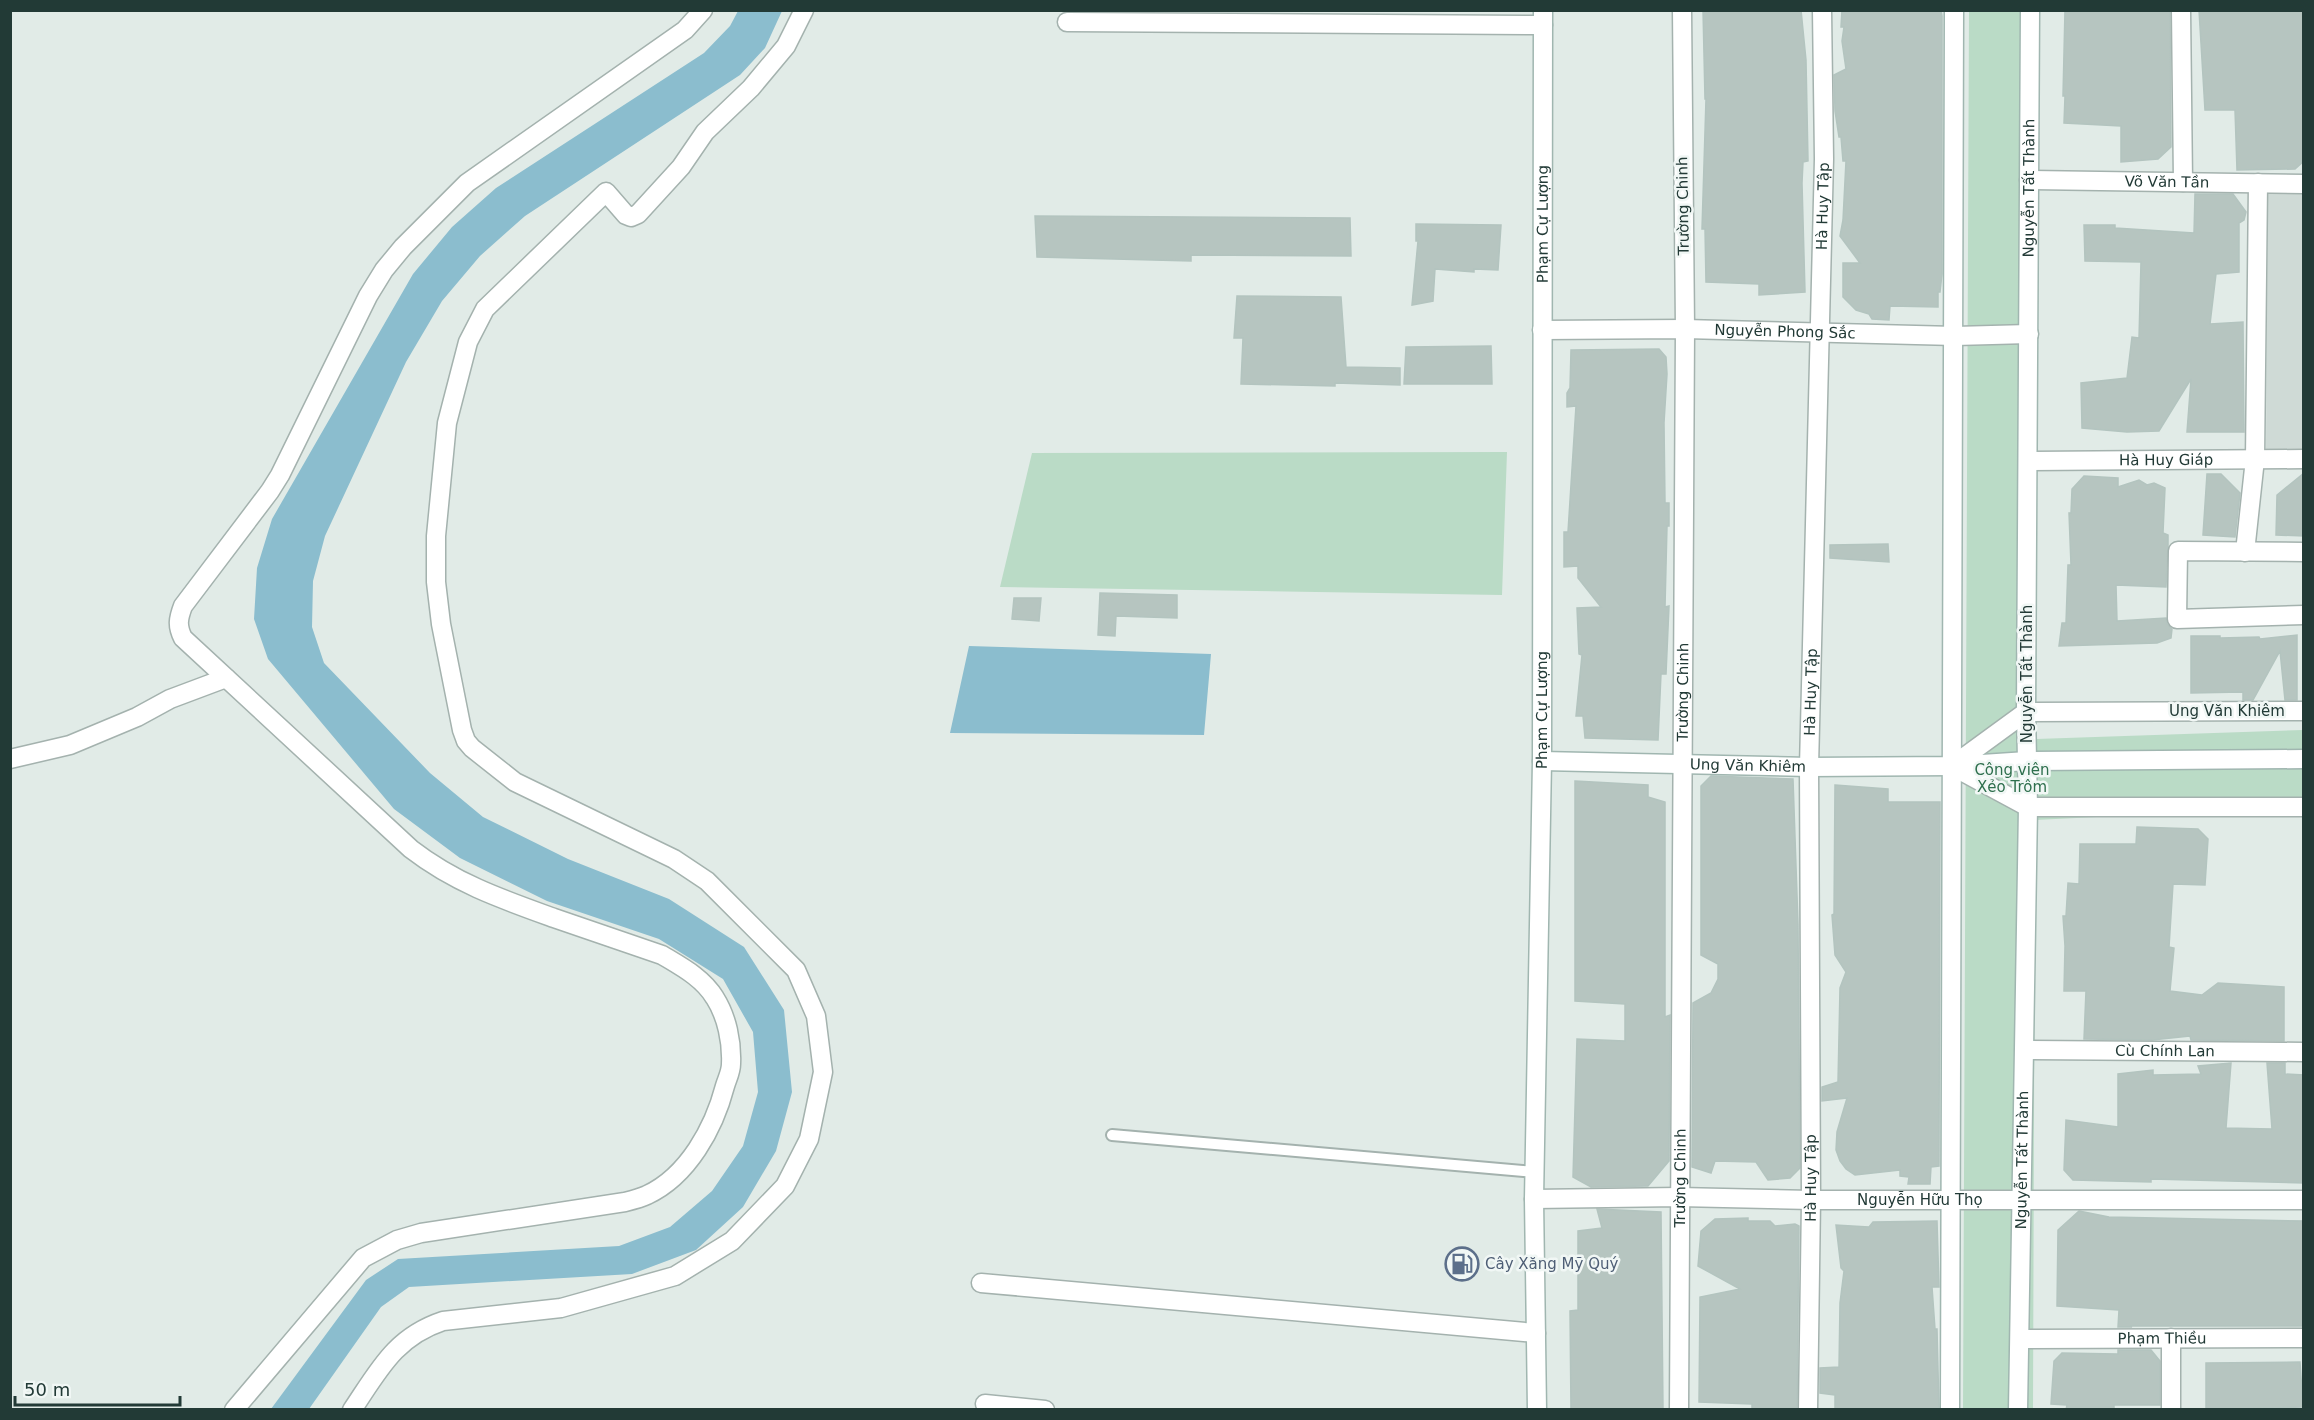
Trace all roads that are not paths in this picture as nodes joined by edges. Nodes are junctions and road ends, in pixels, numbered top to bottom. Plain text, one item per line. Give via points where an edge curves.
1 (703, 10) edge
2 (804, 10) edge
3 (1682, 10) edge
4 (1822, 10) edge
5 (1954, 10) edge
6 (2030, 10) edge
7 (2181, 10) edge
8 (1543, 18) edge
9 (1067, 22) dead end
10 (2029, 180) junction
11 (2183, 182) junction
12 (2258, 183) junction
13 (2304, 184) edge
14 (1685, 329) junction
15 (1542, 330) junction
16 (1819, 331) junction
17 (2029, 334) junction
18 (1955, 336) junction
19 (2255, 459) junction
20 (2304, 459) edge
21 (2028, 461) junction
22 (2245, 552) junction
23 (2304, 552) edge
24 (2304, 615) edge
25 (226, 678) junction
26 (2304, 711) edge
27 (2026, 712) junction
28 (10, 759) edge
29 (2304, 759) edge
30 (1542, 761) junction
31 (2028, 761) junction
32 (1683, 764) junction
33 (1953, 766) junction
34 (1809, 767) junction
35 (2028, 807) junction
36 (2304, 807) edge
37 (2025, 1050) junction
38 (2304, 1052) edge
39 (1112, 1135) dead end
40 (1535, 1172) junction
41 (1679, 1197) junction
42 (1534, 1199) junction
43 (1811, 1200) junction
44 (1950, 1200) junction
45 (2023, 1200) junction
46 (2304, 1200) edge
47 (981, 1283) dead end
48 (1536, 1333) junction
49 (2170, 1338) junction
50 (2304, 1338) edge
51 (2020, 1339) junction
52 (985, 1404) dead end
53 (234, 1410) edge
54 (352, 1410) edge
55 (1045, 1410) edge
56 (1537, 1410) edge
57 (1679, 1410) edge
58 (1808, 1410) edge
59 (1950, 1410) edge
60 (2018, 1410) edge
61 (2171, 1410) edge

1 - 25 street via 685,30 468,183 384,270 280,475 183,606 178,619 183,638
2 - 54 street via 786,46 751,88 705,132 681,167 638,214 626,215 606,192 485,309 468,342 447,423 436,536 436,582 462,730 472,748 515,782 675,859 708,881 796,970 816,1016 823,1072 809,1139 785,1186 732,1242 675,1276 561,1308 427,1326 390,1354
3 - 14 street, Trường Chinh
4 - 16 street, Hà Huy Tập via 1824,159
5 - 18 street
6 - 10 street, Nguyễn Tất Thành
7 - 11 street
8 - 9 street
8 - 15 street, Phạm Cự Lượng
10 - 11 street, Võ Văn Tần
10 - 17 street, Nguyễn Tất Thành
11 - 12 street, Võ Văn Tần
12 - 13 street, Võ Văn Tần
12 - 19 street
14 - 15 street, Nguyễn Phong Sắc
14 - 16 street, Nguyễn Phong Sắc
14 - 32 street, Trường Chinh
15 - 30 street, Phạm Cự Lượng
16 - 18 street, Nguyễn Phong Sắc
16 - 34 street, Hà Huy Tập
17 - 18 street, Nguyễn Phong Sắc
17 - 21 street, Nguyễn Tất Thành
18 - 33 street
19 - 20 street, Hà Huy Giáp
19 - 21 street, Hà Huy Giáp
19 - 22 street
21 - 27 street, Nguyễn Tất Thành
22 - 23 street
22 - 24 street via 2178,551 2177,619
25 - 28 street via 70,745
25 - 53 street via 433,866 491,896 662,955 687,970 715,997 725,1017 731,1066 719,1110 705,1139 677,1173 648,1195 626,1202 421,1233 377,1249 363,1258
26 - 27 street, Ung Văn Khiêm
27 - 31 street, Nguyễn Tất Thành
27 - 33 street
29 - 31 street, Ung Văn Khiêm
30 - 32 street, Ung Văn Khiêm
30 - 40 street, Phạm Cự Lượng
31 - 33 street, Ung Văn Khiêm
31 - 35 street, Nguyễn Tất Thành
32 - 34 street, Ung Văn Khiêm
32 - 41 street, Trường Chinh
33 - 34 street, Ung Văn Khiêm
33 - 35 street, Ung Văn Khiêm
33 - 44 street
34 - 43 street, Hà Huy Tập
35 - 36 street, Ung Văn Khiêm
35 - 37 street, Nguyễn Tất Thành
37 - 38 street, Cù Chính Lan
37 - 45 street, Nguyễn Tất Thành
39 - 40 lane
40 - 42 street, Phạm Cự Lượng
41 - 42 street, Nguyễn Hữu Thọ
41 - 43 street, Nguyễn Hữu Thọ
41 - 57 street, Trường Chinh
42 - 48 street, Phạm Cự Lượng
43 - 44 street, Nguyễn Hữu Thọ
43 - 58 street, Hà Huy Tập
44 - 45 street, Nguyễn Hữu Thọ
44 - 59 street
45 - 46 street, Nguyễn Hữu Thọ
45 - 51 street, Nguyễn Tất Thành
47 - 48 street
48 - 56 street, Phạm Cự Lượng
49 - 50 street, Phạm Thiều
49 - 51 street, Phạm Thiều
49 - 61 street
51 - 60 street, Nguyễn Tất Thành
52 - 55 street

